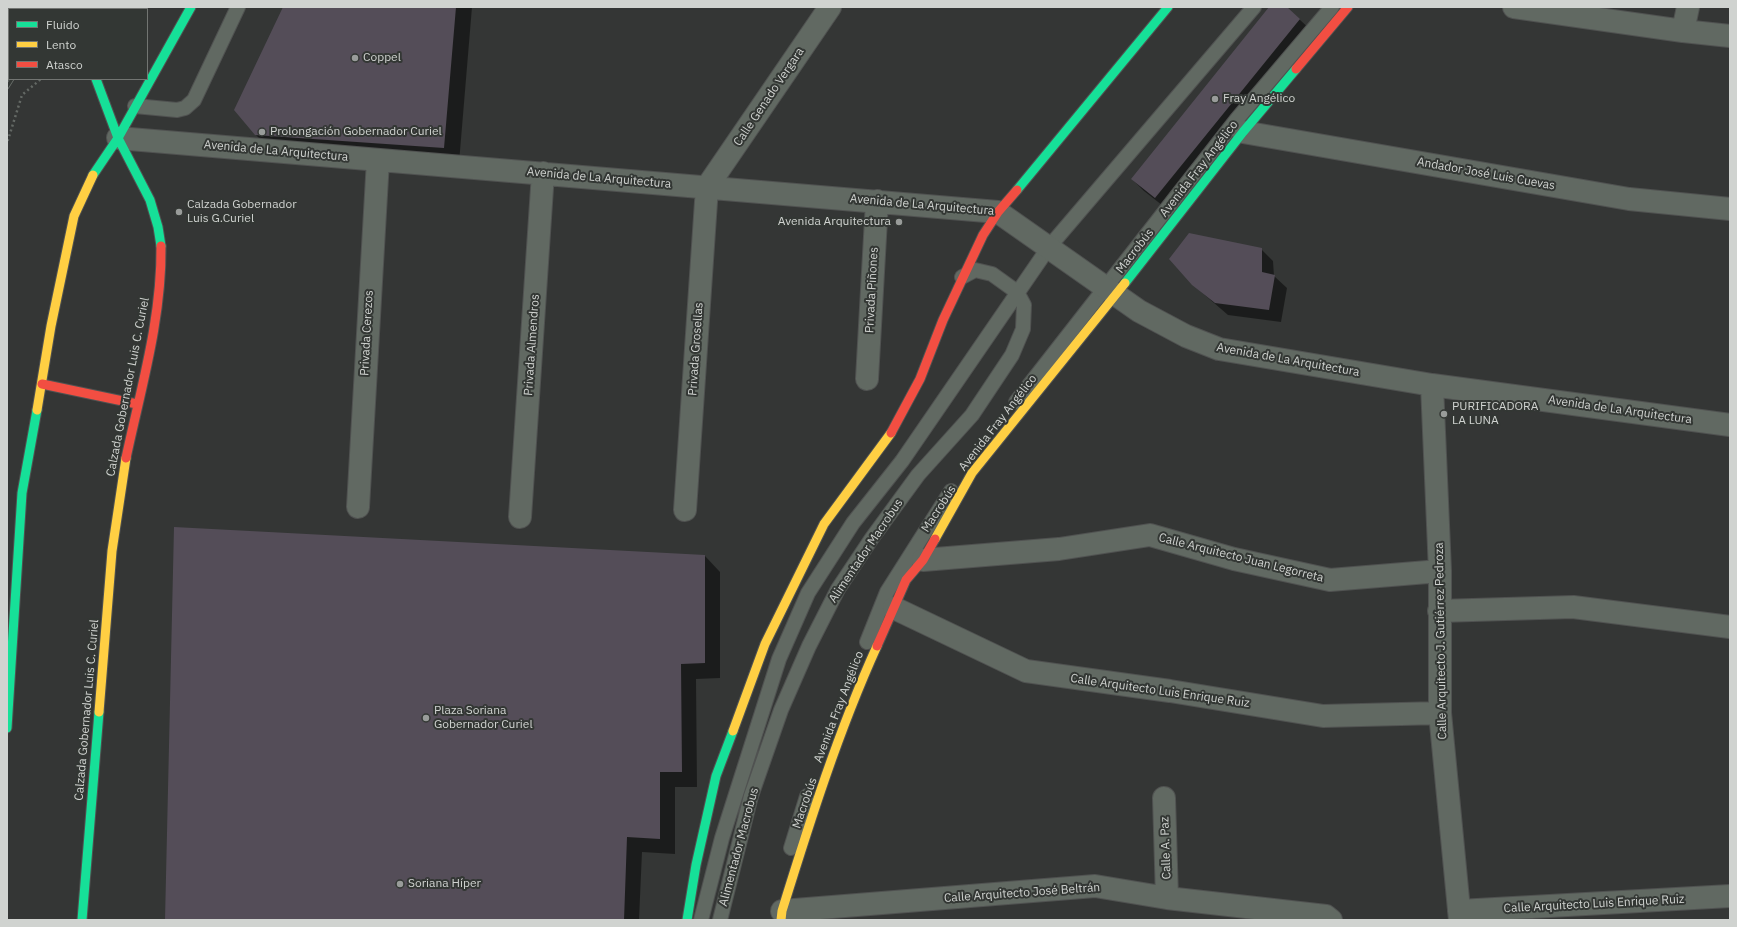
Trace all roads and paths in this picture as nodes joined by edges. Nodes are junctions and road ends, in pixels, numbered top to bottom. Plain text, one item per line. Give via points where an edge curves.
1 (191, 7) edge
2 (238, 7) edge
3 (830, 7) edge
4 (1168, 7) edge
5 (1254, 7) edge
6 (1332, 7) edge
7 (1348, 7) edge
8 (1514, 7) edge
9 (1688, 7) edge
10 (1683, 31) junction
11 (1730, 36) edge
12 (40, 80) edge
13 (96, 80) edge
14 (135, 106) junction
15 (1243, 132) junction
16 (118, 138) junction
17 (8, 140) edge
18 (378, 160) junction
19 (543, 173) junction
20 (707, 187) junction
21 (878, 201) junction
22 (1730, 209) edge
23 (998, 212) junction
24 (1049, 247) junction
25 (962, 276) junction
26 (1017, 292) junction
27 (1110, 292) junction
28 (867, 379) dead end
29 (42, 384) junction
30 (1432, 384) junction
31 (137, 404) junction
32 (1730, 425) edge
33 (358, 507) dead end
34 (685, 510) dead end
35 (520, 517) dead end
36 (923, 560) junction
37 (1440, 570) junction
38 (894, 608) junction
39 (1439, 611) junction
40 (1730, 627) edge
41 (1440, 713) junction
42 (7, 728) edge
43 (1164, 798) dead end
44 (1730, 896) edge
45 (1167, 898) junction
46 (1459, 916) edge
47 (778, 917) edge
48 (82, 920) edge
49 (686, 920) edge
50 (701, 920) edge
51 (720, 920) edge
52 (1331, 920) edge

1 - 14 street
2 - 14 lane via 194,100 185,108 177,110
3 - 20 street, Calle Genado Vergara
4 - 23 street
5 - 24 lane
6 - 27 lane, Macrobús via 1237,119
7 - 15 street, Avenida Fray Angélico
8 - 10 street
9 - 10 street
10 - 11 street
12 - 17 path via 22,95
13 - 16 street, Calzada Gobernador Luis C. Curiel
14 - 16 street
15 - 22 street, Andador José Luis Cuevas via 1629,199
15 - 27 street, Avenida Fray Angélico
16 - 18 street, Avenida de La Arquitectura
16 - 29 street via 92,174 74,216 51,326
16 - 31 street, Calzada Gobernador Luis C. Curiel via 150,200 161,247 156,317
18 - 19 street, Avenida de La Arquitectura
18 - 33 street, Privada Cerezos
19 - 20 street, Avenida de La Arquitectura
19 - 35 street, Privada Almendros
20 - 21 street, Avenida de La Arquitectura
20 - 34 street, Privada Grosellas
21 - 23 street, Avenida de La Arquitectura
21 - 28 street, Privada Piñones
23 - 24 street, Avenida de La Arquitectura
23 - 25 street
24 - 26 lane
24 - 27 street, Avenida de La Arquitectura
25 - 26 lane via 975,270 992,274
25 - 49 street via 920,379 888,436 824,524 765,644 716,776
26 - 50 lane via 902,461 853,523 808,593 779,659 722,838
26 - 51 lane, Alimentador Macrobus via 1024,305 1023,329 1012,355 972,415 918,475 872,538 838,589 809,646 781,710 751,796
27 - 30 street, Avenida de La Arquitectura via 1157,322 1219,349
27 - 36 street, Avenida Fray Angélico via 972,473
27 - 47 lane, Macrobús via 976,454 887,592 827,740 801,814
29 - 31 street
29 - 42 street via 22,493
30 - 32 street, Avenida de La Arquitectura
30 - 37 street, Calle Arquitecto J. Gutiérrez Pedroza
31 - 48 street, Calzada Gobernador Luis C. Curiel via 125,461 112,551
36 - 37 street, Calle Arquitecto Juan Legorreta via 1059,549 1150,535 1234,559 1330,580
36 - 38 street, Avenida Fray Angélico via 906,580
37 - 39 street, Calle Arquitecto J. Gutiérrez Pedroza
38 - 41 street, Calle Arquitecto Luis Enrique Ruiz via 1026,671 1323,716
38 - 47 street, Avenida Fray Angélico via 864,674 822,786
39 - 40 street via 1573,607
39 - 41 street, Calle Arquitecto J. Gutiérrez Pedroza
41 - 46 street, Calle Arquitecto J. Gutiérrez Pedroza
43 - 45 street, Calle A. Paz
44 - 46 street, Calle Arquitecto Luis Enrique Ruiz
45 - 47 street, Calle Arquitecto José Beltrán via 1095,886
45 - 52 street, Calle Arquitecto José Beltrán via 1326,916

